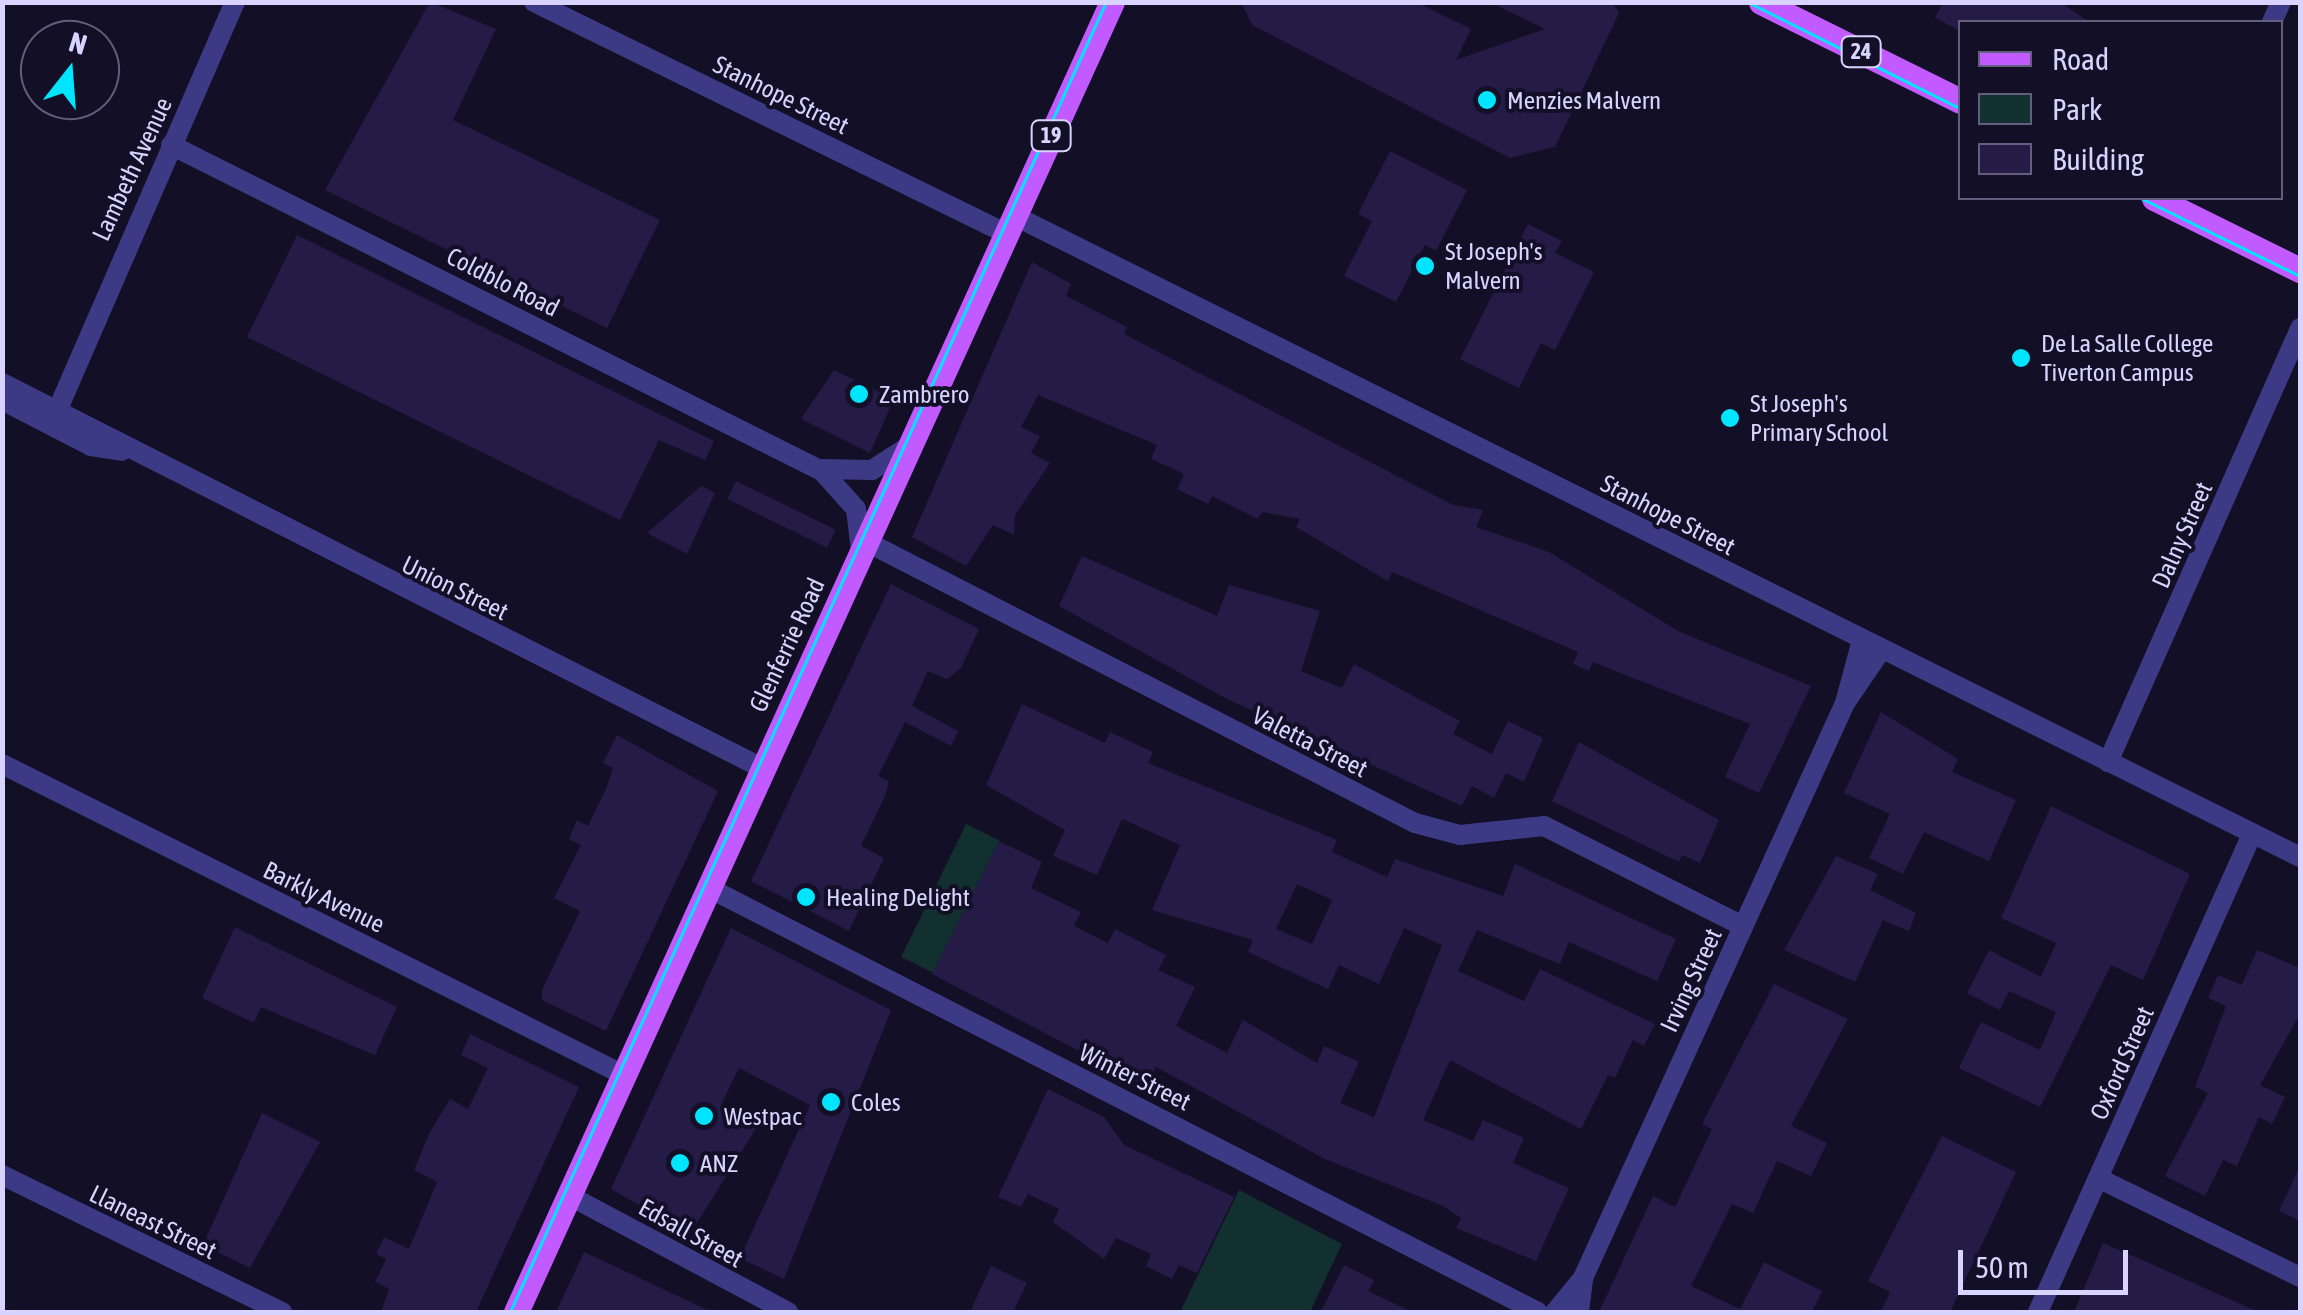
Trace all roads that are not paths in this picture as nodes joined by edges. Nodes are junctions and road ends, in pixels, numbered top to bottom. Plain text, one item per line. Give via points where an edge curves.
1 (235, 2) edge
2 (534, 2) edge
3 (1112, 2) edge
4 (1761, 2) edge
5 (1958, 101) edge
6 (171, 144) junction
7 (2163, 200) edge
8 (2190, 206) edge
9 (1011, 225) junction
10 (2300, 270) edge
11 (2300, 328) edge
12 (2, 383) edge
13 (2, 400) edge
14 (48, 413) junction
15 (912, 442) junction
16 (811, 465) junction
17 (862, 553) junction
18 (1862, 640) junction
19 (1882, 649) junction
20 (1845, 703) junction
21 (2108, 762) junction
22 (2, 764) edge
23 (764, 769) junction
24 (2252, 834) junction
25 (2300, 858) edge
26 (709, 888) junction
27 (1743, 926) junction
28 (624, 1075) junction
29 (2, 1175) edge
30 (2098, 1178) junction
31 (570, 1196) junction
32 (2300, 1277) edge
33 (1583, 1278) junction
34 (282, 1312) edge
35 (516, 1312) edge
36 (788, 1312) edge
37 (1538, 1312) edge
38 (1555, 1312) edge
39 (1579, 1312) edge
40 (2038, 1312) edge

1 - 6 street, Lambeth Avenue
2 - 9 street, Stanhope Street
3 - 9 main road, Glenferrie Road / 19
4 - 5 main road, 24
6 - 14 street, Lambeth Avenue
6 - 16 street, Coldblo Road
7 - 8 main road
8 - 10 main road
9 - 15 main road, Glenferrie Road / 19
9 - 18 street, Stanhope Street
11 - 21 street, Dalny Street
12 - 14 street, Union Street
13 - 14 street, Union Street
14 - 23 street, Union Street
15 - 16 street, Coldblo Road via 872,470
15 - 17 main road, Glenferrie Road / 19
16 - 17 street, Coldblo Road via 856,509
17 - 23 main road, Glenferrie Road / 19
17 - 27 street, Valetta Street via 1415,823 1460,834 1544,826
18 - 19 street, Stanhope Street
18 - 20 street, Irving Street
19 - 20 street, Irving Street
19 - 21 street, Stanhope Street
20 - 27 street, Irving Street
21 - 24 street, Stanhope Street
22 - 28 street, Barkly Avenue
23 - 26 main road, Glenferrie Road / 19
24 - 25 street, Stanhope Street
24 - 30 street, Oxford Street
26 - 28 main road, Glenferrie Road / 19
26 - 37 street, Winter Street
27 - 33 street, Irving Street
28 - 31 main road, Glenferrie Road / 19
29 - 34 street, Llaneast Street
30 - 32 street
30 - 40 street, Oxford Street
31 - 35 main road, Glenferrie Road / 19
31 - 36 street, Edsall Street
33 - 38 street, Irving Street
33 - 39 street, Irving Street

